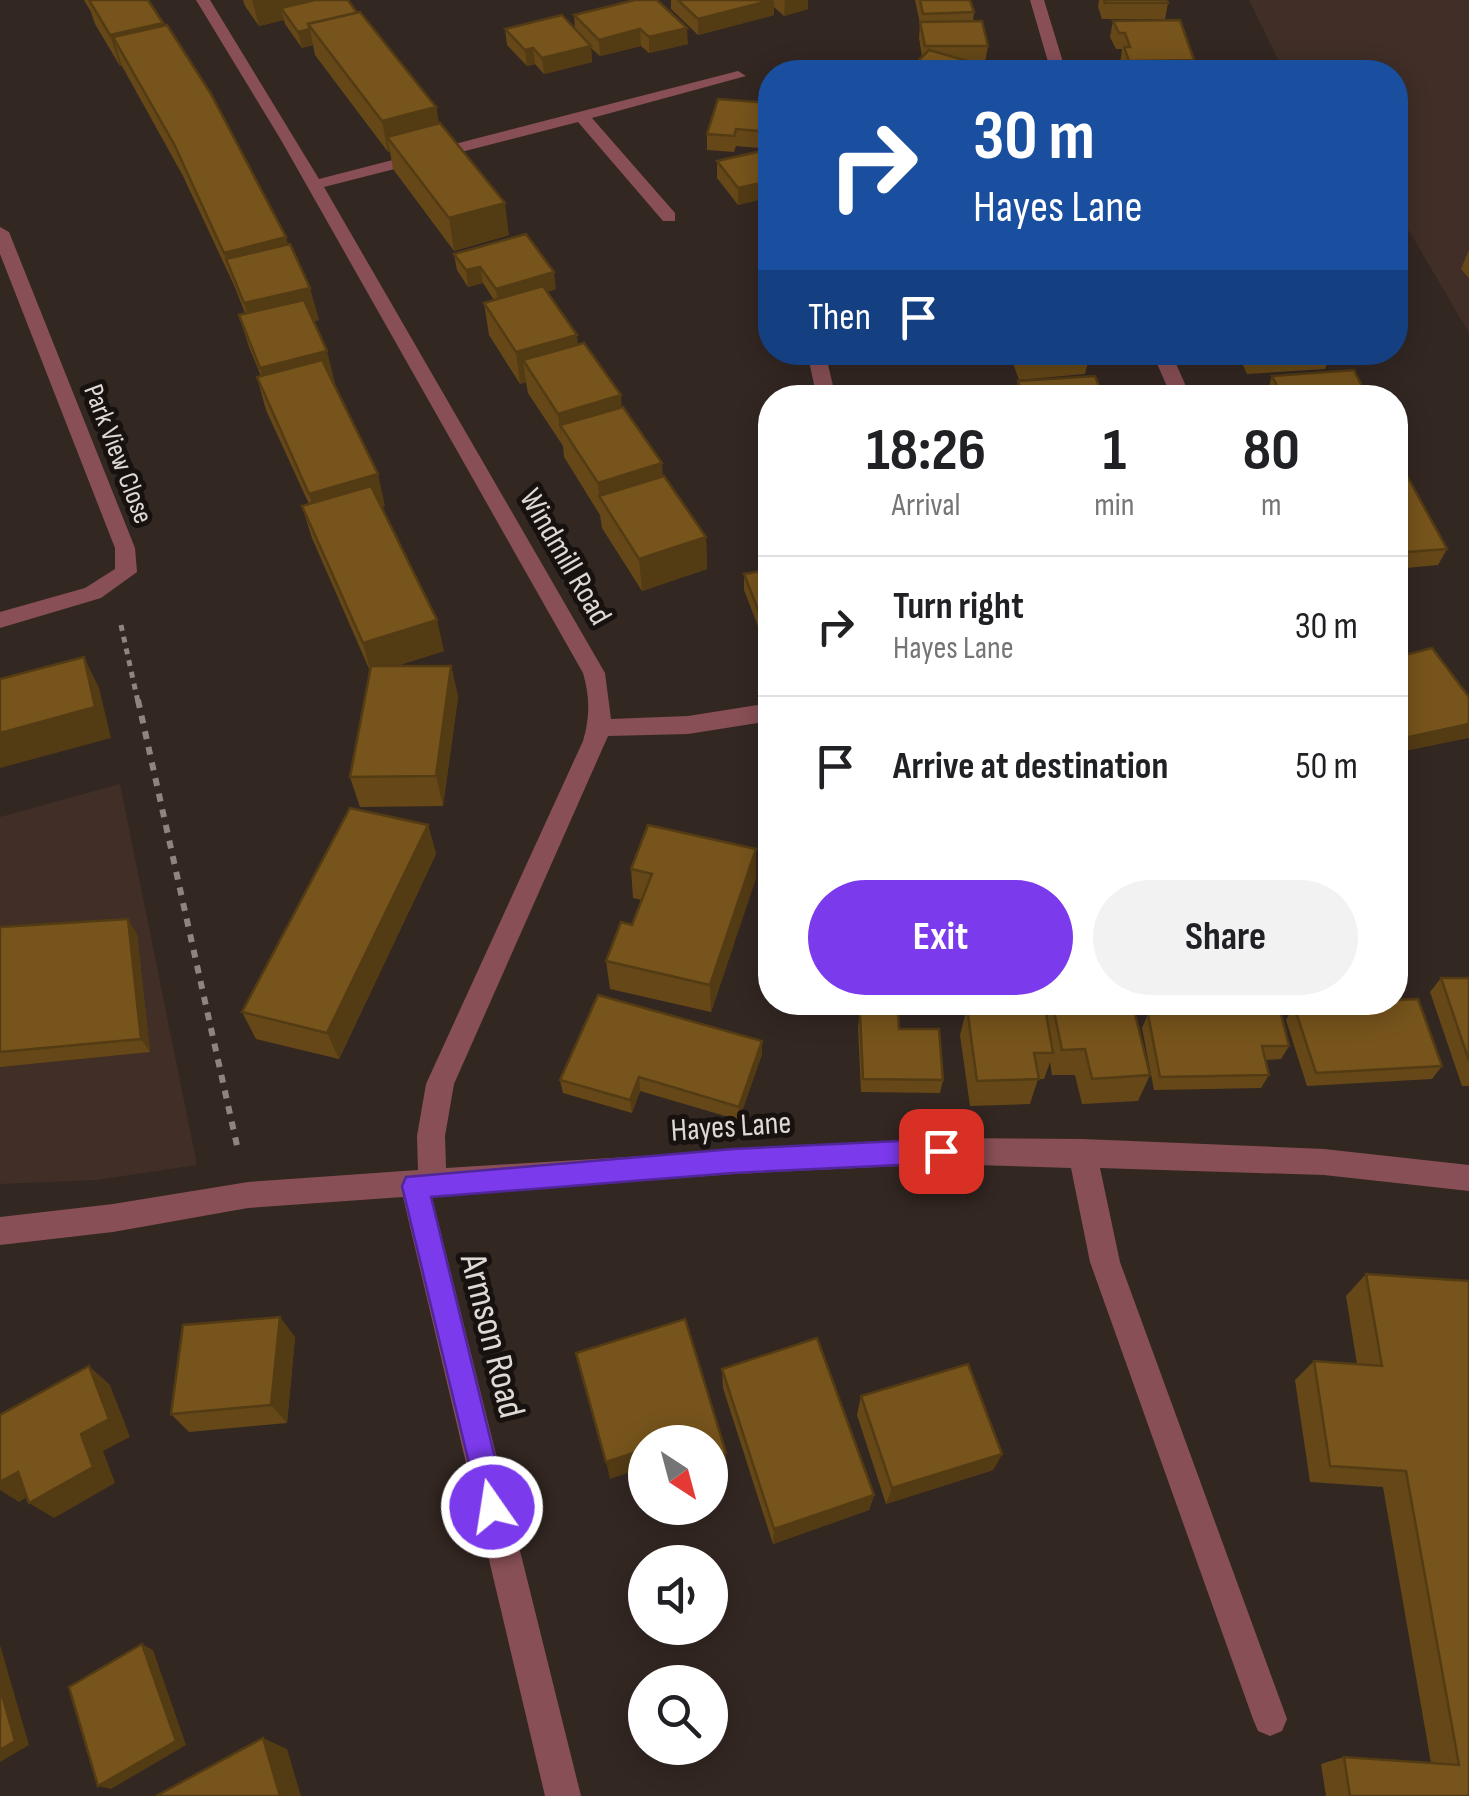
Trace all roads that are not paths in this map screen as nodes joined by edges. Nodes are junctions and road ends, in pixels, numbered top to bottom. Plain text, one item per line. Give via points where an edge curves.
1 (203, 0) edge
2 (1036, 0) edge
3 (1055, 60) edge
4 (738, 76) dead end
5 (582, 116) junction
6 (314, 185) junction
7 (668, 217) dead end
8 (0, 232) edge
9 (0, 620) edge
10 (758, 714) edge
11 (599, 728) junction
12 (1082, 1152) junction
13 (1469, 1178) edge
14 (424, 1185) junction
15 (0, 1231) edge
16 (1270, 1720) dead end
17 (563, 1796) edge

1 - 6 street, Windmill Road
2 - 3 street
4 - 5 street
5 - 6 street
5 - 7 street
6 - 11 street, Windmill Road via 594,674 602,696
8 - 9 street, Park View Close via 125,548 126,572 112,584
10 - 11 street
11 - 14 street, Windmill Road via 440,1084
12 - 13 street, Hayes Lane via 1324,1162
12 - 14 street, Hayes Lane via 733,1161
12 - 16 street via 1105,1262
14 - 15 street, Hayes Lane via 248,1195
14 - 17 street, Armson Road

